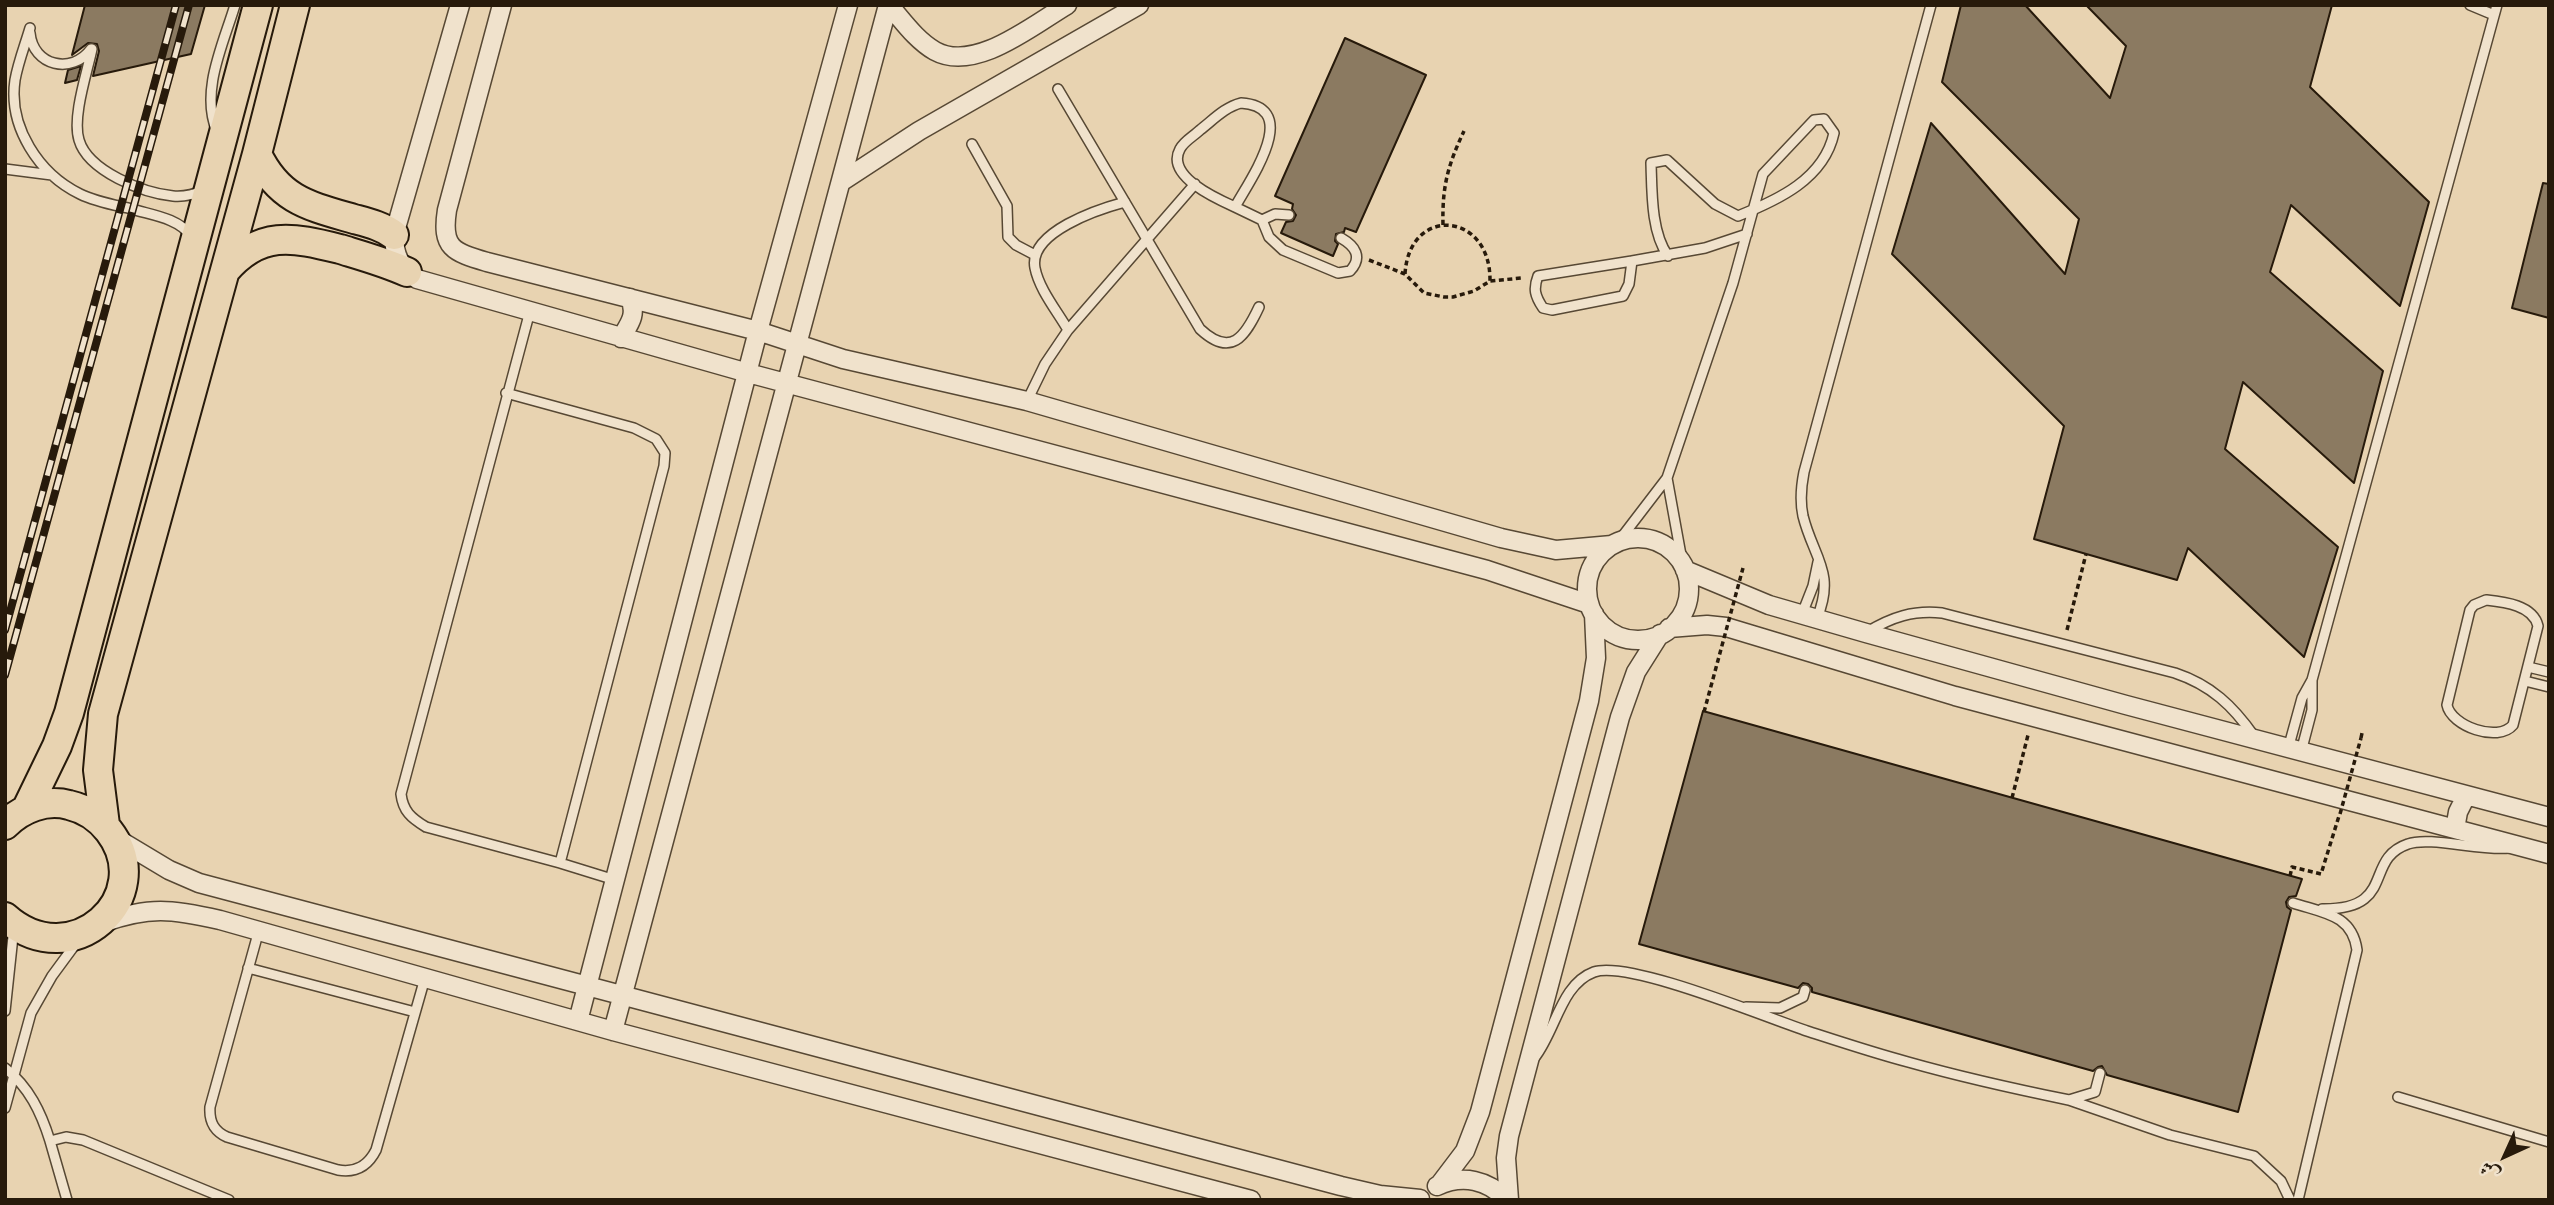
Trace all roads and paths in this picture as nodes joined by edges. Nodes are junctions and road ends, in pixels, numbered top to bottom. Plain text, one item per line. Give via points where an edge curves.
1 (235, 5) edge
2 (258, 5) edge
3 (295, 5) edge
4 (460, 5) edge
5 (502, 5) edge
6 (848, 5) edge
7 (889, 5) edge
8 (1067, 5) edge
9 (1139, 5) edge
10 (1931, 5) edge
11 (2470, 5) edge
12 (2487, 5) edge
13 (2496, 10) edge
14 (1058, 89) dead end
15 (1464, 131) dead end
16 (222, 141) junction
17 (972, 144) dead end
18 (257, 154) junction
19 (5, 169) edge
20 (52, 175) junction
21 (841, 182) junction
22 (1195, 184) junction
23 (209, 187) junction
24 (1125, 202) junction
25 (1235, 207) junction
26 (1753, 210) junction
27 (1289, 215) dead end
28 (1262, 220) junction
29 (1443, 225) junction
30 (1747, 234) junction
31 (394, 235) junction
32 (1341, 238) dead end
33 (1147, 240) junction
34 (195, 241) junction
35 (1035, 255) junction
36 (1357, 256) junction
37 (1668, 256) junction
38 (1632, 261) junction
39 (225, 271) junction
40 (407, 272) junction
41 (1405, 274) junction
42 (1538, 276) junction
43 (1490, 281) junction
44 (630, 298) junction
45 (1259, 307) dead end
46 (530, 312) junction
47 (1069, 330) junction
48 (758, 331) junction
49 (621, 338) junction
50 (797, 343) junction
51 (748, 373) junction
52 (787, 383) junction
53 (506, 393) junction
54 (1027, 401) junction
55 (1667, 478) junction
56 (1615, 543) junction
57 (1819, 557) junction
58 (1684, 568) junction
59 (1743, 568) dead end
60 (1592, 609) junction
61 (1810, 616) junction
62 (1665, 631) junction
63 (1866, 633) junction
64 (2529, 667) junction
65 (2549, 672) edge
66 (2525, 681) junction
67 (2549, 687) edge
68 (1703, 712) dead end
69 (2362, 736) dead end
70 (2258, 740) junction
71 (2295, 750) junction
72 (2374, 772) junction
73 (2018, 776) dead end
74 (2466, 796) junction
75 (2012, 798) dead end
76 (2361, 804) junction
77 (14, 815) edge
78 (2549, 817) edge
79 (2455, 829) junction
80 (109, 831) junction
81 (2520, 846) junction
82 (2549, 854) edge
83 (560, 863) junction
84 (2290, 876) dead end
85 (615, 880) junction
86 (256, 898) junction
87 (2293, 903) dead end
88 (2313, 909) junction
89 (10, 921) edge
90 (91, 929) junction
91 (253, 929) junction
92 (248, 968) junction
93 (425, 978) junction
94 (587, 987) junction
95 (1805, 990) dead end
96 (622, 996) junction
97 (1737, 1007) junction
98 (5, 1011) edge
99 (415, 1012) junction
100 (578, 1021) junction
101 (613, 1031) junction
102 (1527, 1066) junction
103 (5, 1069) edge
104 (2100, 1073) dead end
105 (14, 1075) junction
106 (2398, 1097) dead end
107 (2068, 1100) junction
108 (5, 1108) edge
109 (50, 1141) junction
110 (2549, 1142) edge
111 (1440, 1184) junction
112 (67, 1200) edge
113 (229, 1200) edge
114 (1251, 1200) edge
115 (1420, 1200) edge
116 (1508, 1200) edge
117 (2290, 1200) edge
118 (2298, 1200) edge

1 - 16 lane via 210,99 212,121
2 - 16 main road
3 - 18 main road
4 - 31 street
5 - 44 street via 447,210 447,241 480,260
6 - 48 street
7 - 8 street via 924,43 948,57 958,57 1001,44
7 - 21 street
9 - 21 street via 919,131
10 - 57 lane via 1804,472 1803,516
11 - 13 lane
12 - 13 lane
13 - 71 lane via 2312,680 2312,710
14 - 24 lane
15 - 29 path via 1449,162 1442,193
16 - 23 main road
17 - 35 lane via 1007,206 1008,237
18 - 31 main road via 272,180 294,198 383,227
18 - 39 main road
19 - 20 lane
20 - 23 lane via 22,136 16,115 15,82 30,28 38,53 53,64 70,64 92,49 77,125 87,156 100,169 175,197
20 - 34 lane via 84,196 169,220 187,230
21 - 50 street
22 - 25 lane
22 - 25 lane via 1177,162 1184,143 1233,105 1257,106 1271,124 1270,140
22 - 33 lane
23 - 34 main road
24 - 33 lane
24 - 35 lane via 1069,224 1042,243
25 - 28 lane
26 - 26 lane via 1763,174 1814,120 1824,119 1834,133 1818,166 1785,196
26 - 30 lane
26 - 37 lane via 1738,216 1715,204 1667,160 1651,163 1660,245
27 - 28 lane via 1275,214
28 - 36 lane via 1275,245 1332,271 1350,271
29 - 41 path via 1419,238 1410,250
29 - 43 path via 1465,230 1486,251
30 - 37 lane
30 - 55 lane
31 - 40 street via 396,256
32 - 36 lane via 1353,246
33 - 45 lane via 1195,323 1210,337 1223,342 1238,340 1248,331
33 - 47 lane
34 - 77 main road via 69,713 52,757
35 - 47 lane via 1037,276
36 - 41 path
37 - 38 lane
38 - 42 lane
38 - 42 lane via 1623,296 1552,310 1543,308 1537,299
39 - 40 main road via 254,247 291,239 379,260
39 - 80 main road via 103,715 98,769
40 - 46 street via 417,279
41 - 43 path via 1424,293 1444,297 1474,291
42 - 43 path
44 - 48 street
44 - 49 street via 632,322
46 - 49 street
46 - 53 lane
47 - 54 lane
48 - 50 street
48 - 51 street
49 - 51 street
50 - 52 street
50 - 54 street via 843,359
51 - 52 street
51 - 85 street
52 - 60 street via 1487,570
52 - 96 street
53 - 83 lane via 642,432 656,439 665,453
53 - 83 lane via 401,794 402,806 426,827
54 - 56 street via 1501,538 1556,550
55 - 56 lane
55 - 58 lane
56 - 58 street via 1650,539 1669,549
56 - 60 street via 1597,558 1589,575 1587,595
57 - 61 lane
57 - 61 lane via 1825,588
58 - 61 street via 1747,597
58 - 62 street via 1687,602 1677,621
59 - 68 path, bridge
60 - 62 street via 1609,630 1629,639 1650,638
60 - 111 street via 1596,658 1591,691 1480,1112 1465,1151
61 - 63 street
62 - 76 street via 1726,627 1955,696
62 - 102 street via 1636,672 1627,694
63 - 70 street
63 - 70 lane via 1900,615 1942,613 2175,673 2223,698
64 - 65 lane
64 - 66 lane
64 - 66 lane via 2538,632 2533,614 2486,600 2474,605 2448,700 2450,715 2459,722 2504,733 2513,725
66 - 67 lane
69 - 84 path, bridge via 2321,874 2292,867
70 - 71 street
71 - 72 street
72 - 74 street
72 - 76 street via 2371,793
73 - 75 path
74 - 78 street
74 - 79 street
76 - 79 street
77 - 80 main road via 39,805 67,804 94,815
79 - 81 street
80 - 86 street via 184,877
80 - 90 main road via 120,852 122,884 113,907
81 - 82 street
81 - 88 lane via 2486,849 2426,841 2408,844 2392,853 2373,890 2357,904
83 - 85 lane
85 - 94 street
86 - 91 street
86 - 94 street
87 - 88 lane
88 - 118 lane via 2343,921 2351,929 2357,950
89 - 90 main road via 49,939
89 - 98 lane
90 - 91 street via 146,910 183,913
90 - 105 lane via 35,1004
91 - 92 lane
91 - 93 street
92 - 99 lane
92 - 99 lane via 210,1107 211,1122 228,1137 338,1170 355,1170 373,1157
93 - 99 lane
93 - 100 street
94 - 96 street
94 - 100 street
95 - 97 lane via 1803,997 1780,1008
96 - 101 street
96 - 115 street via 1360,1191
97 - 102 lane via 1627,972 1596,971 1571,988 1550,1034
97 - 107 lane via 1909,1062
100 - 101 street
101 - 114 street
102 - 116 street via 1509,1136
103 - 105 lane
104 - 107 lane via 2095,1092
105 - 108 lane
105 - 109 lane via 37,1105
106 - 110 lane
107 - 117 lane via 2170,1135 2254,1156 2281,1181
109 - 112 lane
109 - 113 lane via 66,1137 83,1140
111 - 115 street
111 - 116 street via 1478,1181

